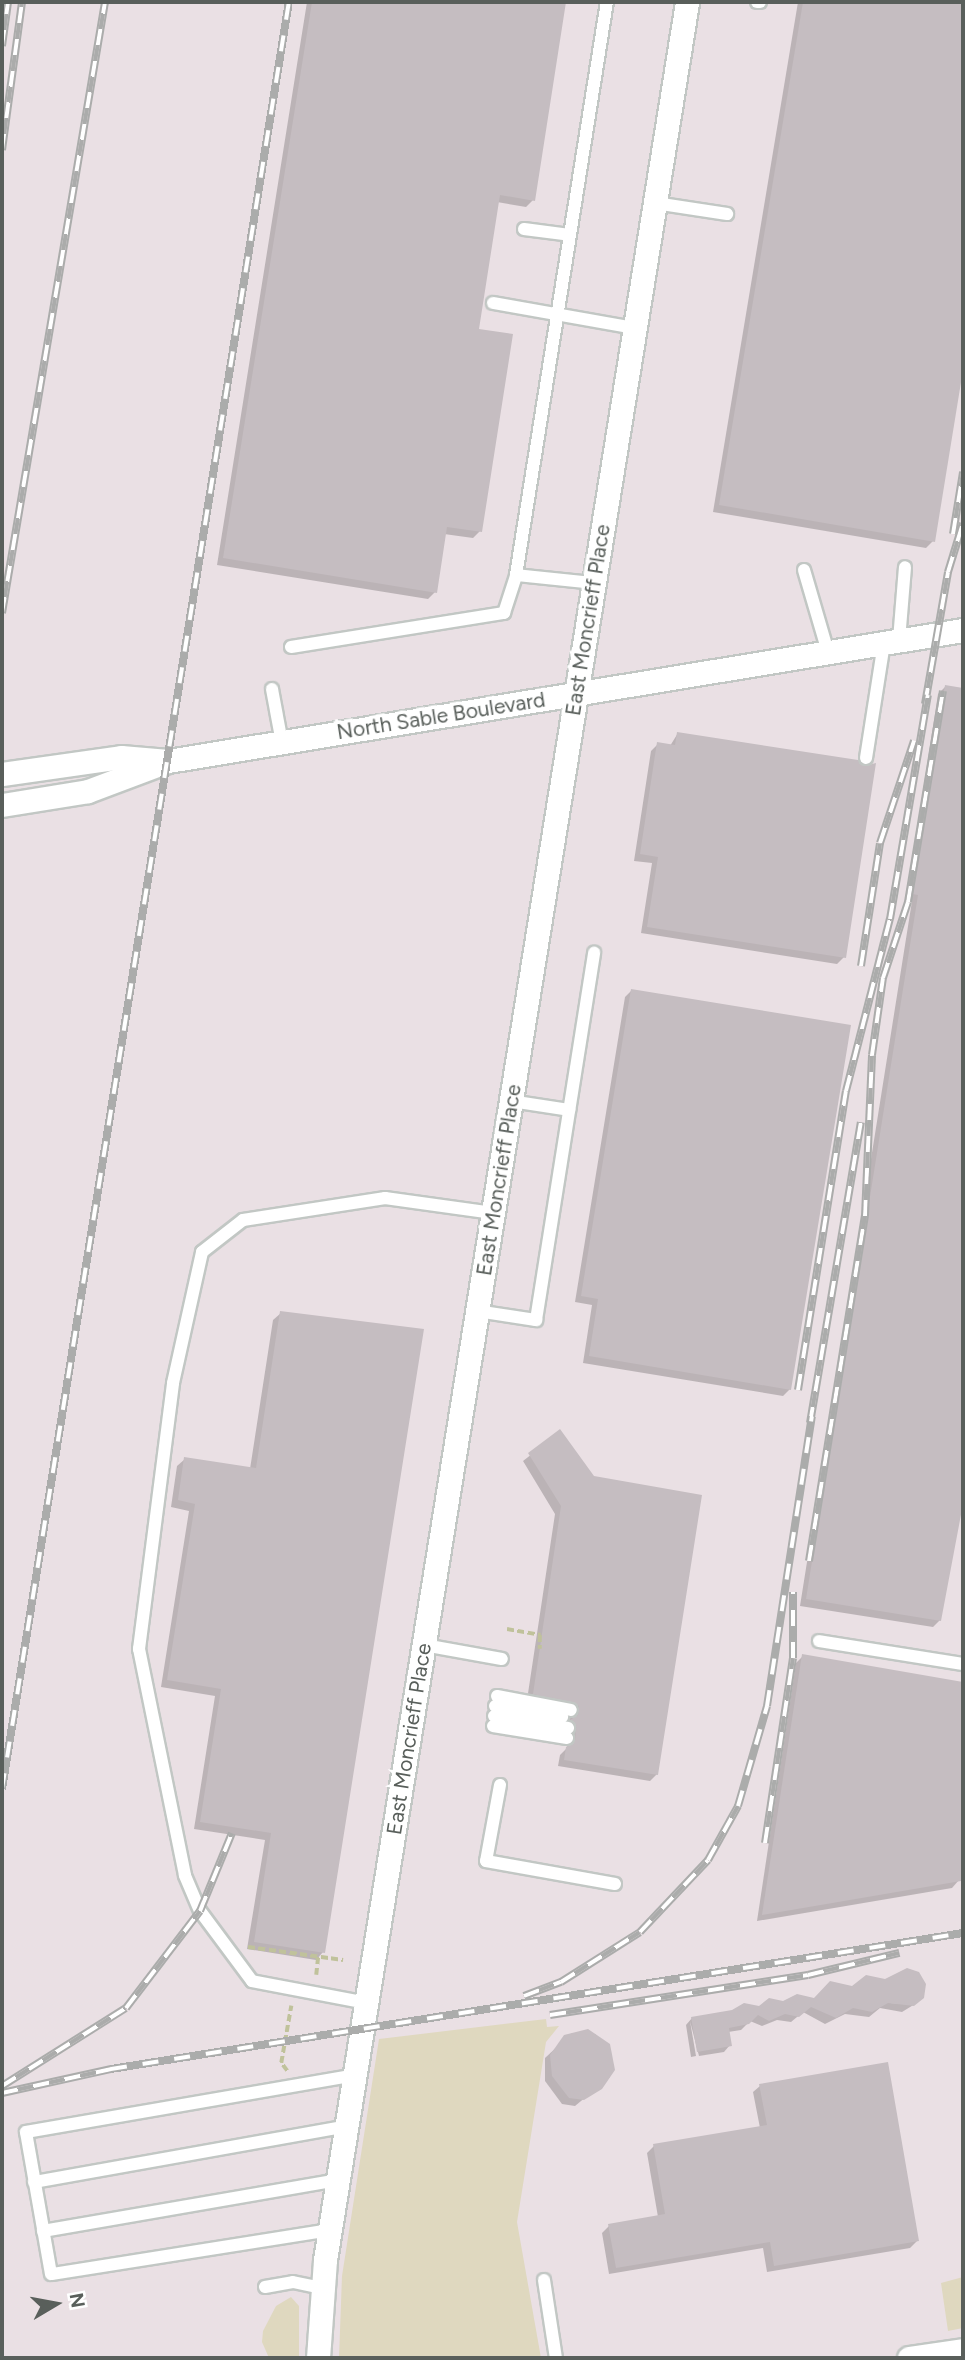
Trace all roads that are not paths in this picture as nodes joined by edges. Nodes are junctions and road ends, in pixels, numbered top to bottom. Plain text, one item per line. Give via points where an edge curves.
1 (607, 2) edge
2 (687, 2) edge
3 (655, 203) junction
4 (727, 214) dead end
5 (524, 229) dead end
6 (570, 235) junction
7 (493, 303) dead end
8 (558, 314) junction
9 (635, 328) junction
10 (905, 567) dead end
11 (804, 570) dead end
12 (516, 575) junction
13 (594, 583) junction
14 (963, 630) edge
15 (892, 642) junction
16 (291, 646) dead end
17 (828, 652) junction
18 (272, 689) dead end
19 (576, 694) junction
20 (282, 743) junction
21 (866, 758) dead end
22 (168, 761) junction
23 (2, 774) edge
24 (2, 805) edge
25 (594, 953) dead end
26 (511, 1101) junction
27 (569, 1111) junction
28 (493, 1213) junction
29 (477, 1311) junction
30 (819, 1641) dead end
31 (424, 1645) junction
32 (502, 1659) dead end
33 (963, 1664) edge
34 (495, 1711) joint
35 (500, 1785) dead end
36 (615, 1884) dead end
37 (367, 2003) junction
38 (355, 2075) junction
39 (347, 2126) junction
40 (339, 2180) junction
41 (34, 2182) junction
42 (330, 2230) junction
43 (43, 2231) junction
44 (544, 2280) dead end
45 (265, 2287) dead end
46 (322, 2288) junction
47 (963, 2350) edge
48 (318, 2358) edge
49 (556, 2358) edge
50 (909, 2358) edge

1 - 6 lane
2 - 3 street, East Moncrieff Place
3 - 4 lane
3 - 9 street, East Moncrieff Place
5 - 6 lane
6 - 8 lane
7 - 8 lane
8 - 9 lane
8 - 12 lane
9 - 13 street, East Moncrieff Place
10 - 15 lane
11 - 17 lane
12 - 13 lane
12 - 16 lane via 504,613
13 - 19 street, East Moncrieff Place
14 - 15 street, North Sable Boulevard
15 - 17 street, North Sable Boulevard
15 - 21 lane
17 - 19 street, North Sable Boulevard
18 - 20 lane
19 - 20 street, North Sable Boulevard
19 - 26 street, East Moncrieff Place
20 - 22 street, North Sable Boulevard
22 - 23 street, North Sable Boulevard via 109,758
22 - 24 street, North Sable Boulevard via 88,791
25 - 27 lane
26 - 27 lane
26 - 28 street, East Moncrieff Place
27 - 29 lane via 536,1320
28 - 29 street, East Moncrieff Place
28 - 37 lane via 385,1198 243,1220 202,1252 173,1383 139,1650 185,1875 200,1911 252,1981
29 - 31 street, East Moncrieff Place
30 - 33 lane
31 - 32 lane
31 - 37 street, East Moncrieff Place
34 - 34 lane via 569,1724
35 - 36 lane via 486,1861
37 - 38 street, East Moncrieff Place
38 - 39 street, East Moncrieff Place
38 - 41 lane via 26,2132
39 - 40 street, East Moncrieff Place
39 - 41 lane
40 - 42 street, East Moncrieff Place
40 - 43 lane
41 - 43 lane
42 - 43 lane via 51,2274
42 - 46 street, East Moncrieff Place
44 - 49 lane
45 - 46 lane via 293,2282
46 - 48 street, East Moncrieff Place
47 - 50 street

